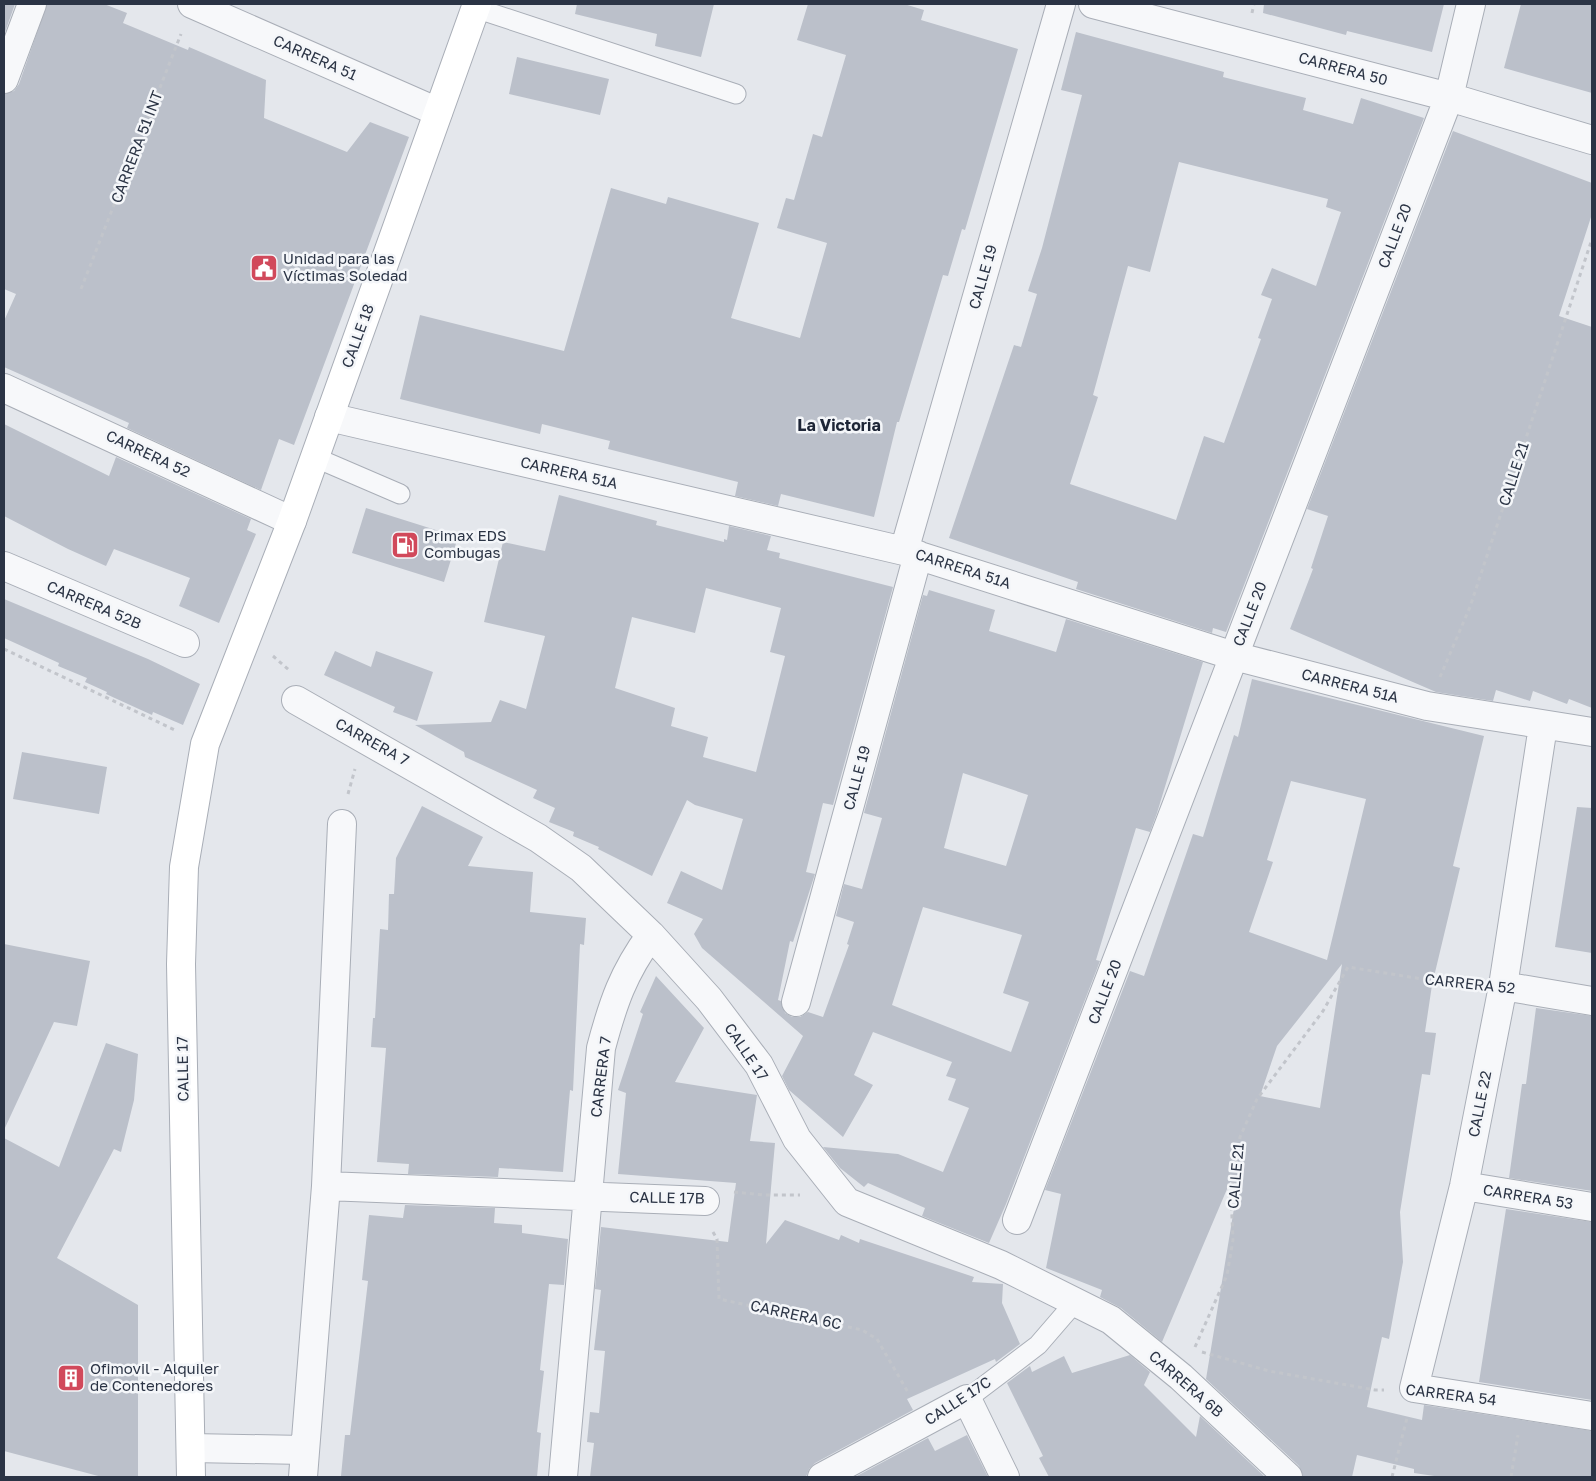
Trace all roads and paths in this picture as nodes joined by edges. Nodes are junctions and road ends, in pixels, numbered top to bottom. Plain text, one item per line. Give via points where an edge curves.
1 (32, 4) edge
2 (192, 4) edge
3 (1061, 4) edge
4 (1093, 4) edge
5 (1471, 4) edge
6 (476, 6) edge
7 (4, 79) edge
8 (736, 94) dead end
9 (1449, 97) junction
10 (438, 112) junction
11 (1592, 140) edge
12 (1592, 239) edge
13 (82, 290) dead end
14 (4, 388) edge
15 (330, 417) junction
16 (314, 457) junction
17 (400, 494) dead end
18 (292, 521) junction
19 (911, 553) junction
20 (4, 566) edge
21 (185, 643) dead end
22 (4, 649) edge
23 (240, 655) joint
24 (1234, 656) junction
25 (296, 700) dead end
26 (1427, 706) junction
27 (1543, 726) junction
28 (1592, 732) edge
29 (365, 738) junction
30 (206, 744) junction
31 (342, 824) joint
32 (651, 935) junction
33 (1348, 968) joint
34 (1503, 986) junction
35 (1592, 1000) edge
36 (796, 1002) dead end
37 (326, 1186) junction
38 (1464, 1186) junction
39 (589, 1196) junction
40 (705, 1201) junction
41 (847, 1202) junction
42 (1592, 1207) edge
43 (1017, 1220) dead end
44 (1076, 1301) junction
45 (1194, 1349) joint
46 (1414, 1388) junction
47 (967, 1399) junction
48 (1522, 1405) junction
49 (1592, 1416) edge
50 (926, 1422) junction
51 (191, 1448) junction
52 (304, 1450) junction
53 (191, 1477) edge
54 (303, 1477) edge
55 (563, 1477) edge
56 (822, 1477) edge
57 (1005, 1477) edge
58 (1288, 1477) edge
59 (1392, 1477) edge
60 (1511, 1477) edge

1 - 7 street
2 - 10 street, CARRERA 51
2 - 13 path, CARRERA 51 INT
3 - 19 street, CALLE 19
4 - 9 street, CARRERA 50
5 - 9 street, CALLE 20
6 - 8 lane
6 - 10 main road, CALLE 18
9 - 11 street, CARRERA 50
9 - 24 street, CALLE 20
10 - 15 main road, CALLE 18
12 - 26 path, CALLE 21 via 1470,607
14 - 18 street, CARRERA 52
15 - 16 main road, CALLE 18
15 - 19 street, CARRERA 51A
16 - 17 lane
16 - 18 main road, CALLE 18
18 - 23 main road, CALLE 18
19 - 24 street, CARRERA 51A
19 - 36 street, CALLE 19
20 - 21 street, CARRERA 52B
22 - 30 path
23 - 30 main road, CALLE 17
24 - 26 street, CARRERA 51A
24 - 43 street, CALLE 20
25 - 29 street, CARRERA 7
26 - 27 street, CARRERA 51A
27 - 28 street, CARRERA 51A
27 - 34 street, CALLE 22
29 - 31 path via 350,782
29 - 32 street, CARRERA 7 via 538,838 582,868
30 - 51 main road, CALLE 17 via 184,867 181,964
31 - 37 street
32 - 39 street, CARRERA 7 via 624,976 601,1048
32 - 41 street, CALLE 17 via 709,999 759,1065 797,1139
33 - 34 path, CARRERA 52 via 1441,982
33 - 45 path, CALLE 21 via 1323,1011 1257,1099 1240,1137 1231,1195 1234,1240 1227,1275
34 - 35 street, CARRERA 52
34 - 38 street, CALLE 22
37 - 39 street, CALLE 17B
37 - 52 street
38 - 42 street, CARRERA 53
38 - 46 street, CALLE 22
39 - 40 street, CALLE 17B
39 - 55 street, CARRERA 7
40 - 41 path, CALLE 17B via 733,1192 801,1195
40 - 50 path, CARRERA 6C via 704,1218 717,1239 719,1299 862,1330 877,1339
41 - 44 street via 1001,1265
44 - 47 lane, CALLE 17C via 1038,1345
44 - 58 street, CARRERA 6B via 1111,1320 1180,1377
45 - 46 path, CARRERA 54 via 1269,1371 1366,1389
46 - 48 street, CARRERA 54
46 - 59 path
47 - 50 street, CALLE 17C
47 - 57 street
48 - 49 street, CARRERA 54
48 - 60 path
50 - 56 street, CALLE 17C
51 - 52 street
51 - 53 main road, CALLE 17
52 - 54 street

